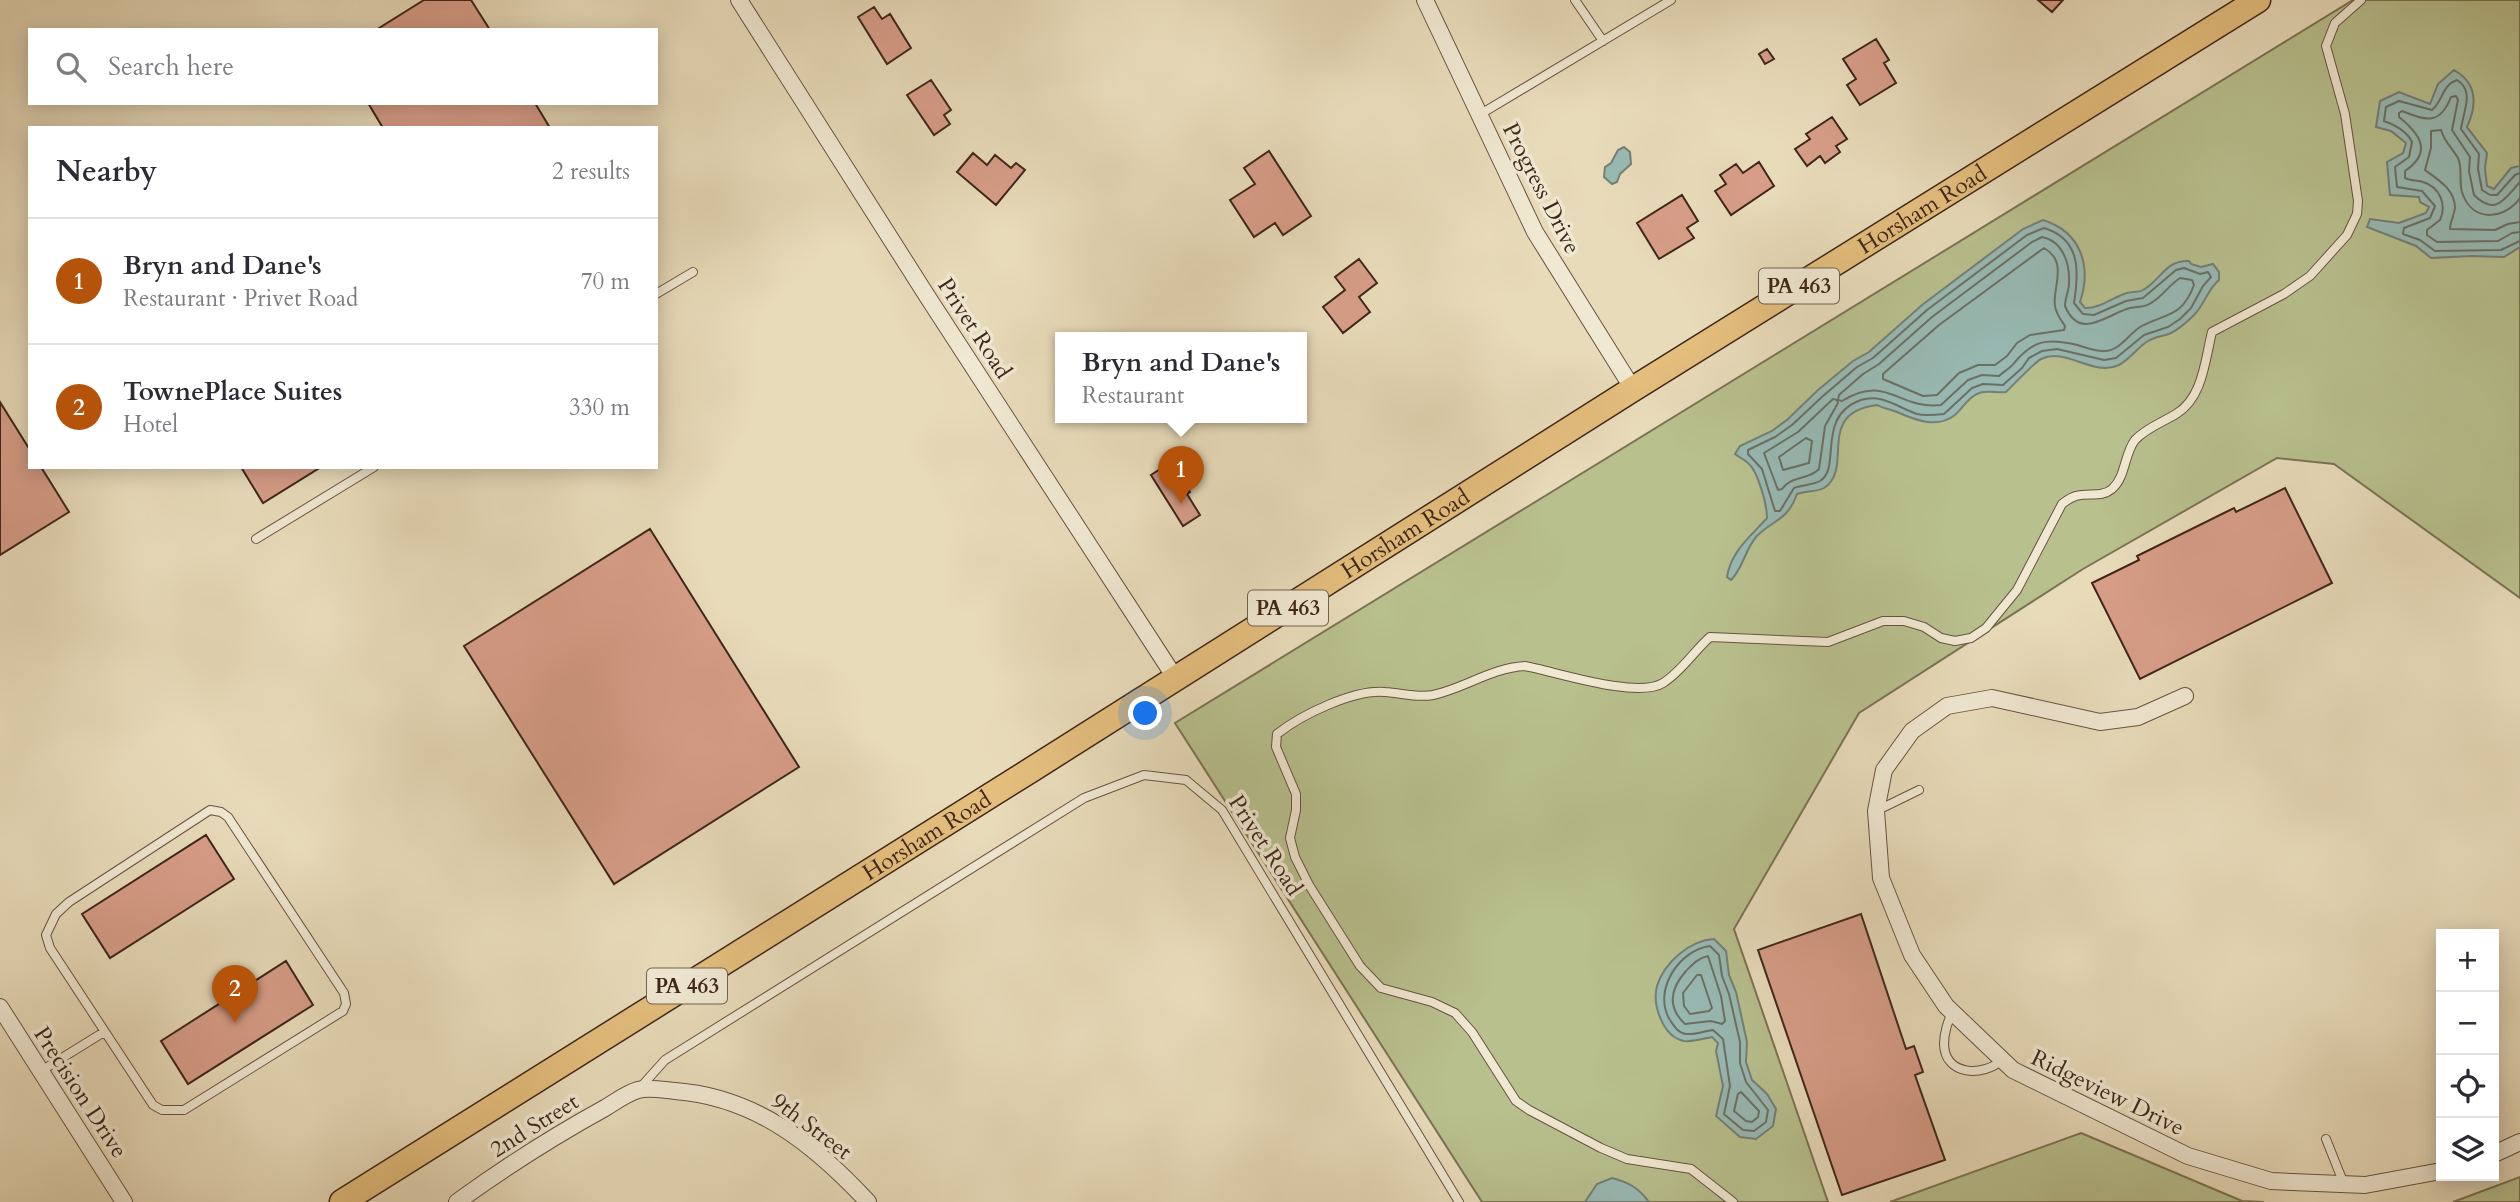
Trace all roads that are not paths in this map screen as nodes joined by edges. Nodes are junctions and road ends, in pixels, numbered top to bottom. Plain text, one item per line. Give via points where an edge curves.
1 (739, 0) edge
2 (1425, 0) edge
3 (1575, 0) edge
4 (1671, 0) edge
5 (2258, 0) edge
6 (2361, 0) edge
7 (1603, 40) junction
8 (1479, 115) junction
9 (692, 272) dead end
10 (658, 293) edge
11 (1633, 389) junction
12 (371, 469) edge
13 (256, 539) dead end
14 (1176, 679) junction
15 (2185, 696) dead end
16 (1920, 790) dead end
17 (1876, 811) junction
18 (0, 1007) edge
19 (1952, 1012) junction
20 (104, 1032) junction
21 (2002, 1060) junction
22 (41, 1072) junction
23 (638, 1090) junction
24 (2326, 1139) dead end
25 (2520, 1142) edge
26 (2499, 1152) edge
27 (2436, 1172) edge
28 (2344, 1184) junction
29 (124, 1202) edge
30 (342, 1202) edge
31 (457, 1202) edge
32 (868, 1202) edge
33 (1459, 1202) edge
34 (1733, 1202) edge

1 - 14 street, Privet Road
2 - 8 street, Progress Drive
3 - 7 lane
4 - 7 lane
5 - 11 main road, Horsham Road / PA 463
6 - 34 lane via 2335,23 2326,46 2345,114 2358,201 2353,224 2298,286 2212,332 2199,386 2190,403 2137,438 2114,487 2103,495 2075,496 2062,504 2017,590 1986,628 1955,641 1904,621 1883,621 1828,642 1710,636 1676,672 1651,688 1630,689 1525,666 1507,667 1437,694 1419,697 1366,692 1308,714 1277,734 1276,747 1296,794 1290,838 1295,857 1360,966 1381,988 1455,1013 1516,1101 1529,1111 1627,1159 1691,1169
7 - 8 lane
8 - 11 street, Progress Drive via 1535,232
9 - 10 lane
11 - 14 main road, Horsham Road / PA 463
12 - 13 lane
14 - 30 main road, Horsham Road / PA 463
15 - 17 street, Ridgeview Drive via 2138,717 2100,722 1992,698 1947,706 1912,731 1884,771
16 - 17 lane
17 - 19 street, Ridgeview Drive via 1881,878 1912,955
18 - 22 street, Precision Drive
19 - 21 street, Ridgeview Drive
19 - 21 lane via 1944,1046 1950,1061 1974,1073
20 - 20 lane via 153,1105 162,1110 184,1110 343,1010 344,993 221,812 210,810 199,816 69,902 49,925 50,948
20 - 22 lane
21 - 28 street, Ridgeview Drive via 2013,1070 2188,1156 2271,1181
22 - 29 street, Precision Drive
23 - 31 street, 2nd Street via 576,1124
23 - 32 street, 9th Street via 702,1094 757,1111 818,1155
23 - 33 lane, Privet Road via 665,1059 1084,798 1143,775 1186,780 1222,810
24 - 28 lane
25 - 26 street
27 - 28 street, Ridgeview Drive via 2365,1185

